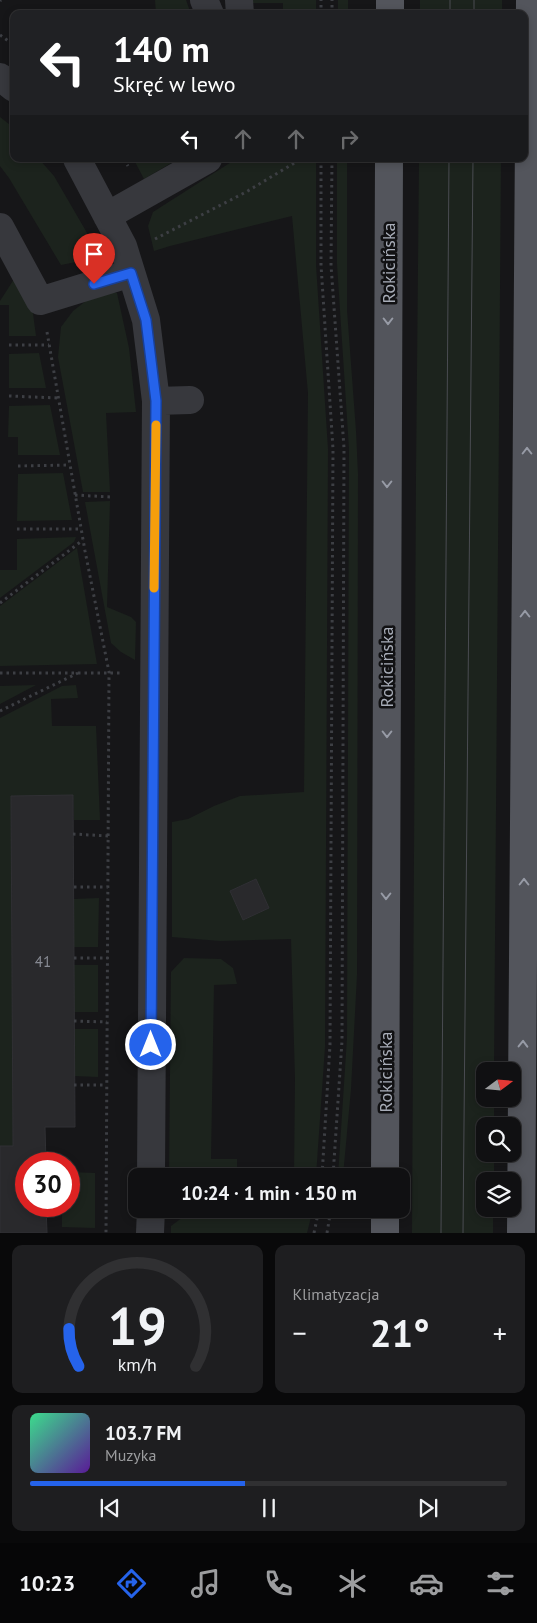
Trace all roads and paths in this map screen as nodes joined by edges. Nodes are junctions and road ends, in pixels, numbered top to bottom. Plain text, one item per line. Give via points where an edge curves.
1 (530, 0) edge
2 (0, 77) edge
3 (10, 85) edge
4 (79, 162) edge
5 (203, 162) edge
6 (296, 162) edge
7 (321, 162) edge
8 (332, 162) edge
9 (389, 162) edge
10 (107, 216) junction
11 (0, 227) edge
12 (152, 241) dead end
13 (131, 273) junction
14 (40, 301) junction
15 (9, 345) dead end
16 (49, 345) junction
17 (9, 396) dead end
18 (58, 398) junction
19 (190, 400) dead end
20 (156, 401) junction
21 (18, 466) dead end
22 (70, 466) junction
23 (75, 496) junction
24 (110, 496) dead end
25 (17, 529) dead end
26 (81, 529) junction
27 (83, 540) junction
28 (0, 603) edge
29 (537, 652) edge
30 (78, 672) junction
31 (109, 672) junction
32 (0, 673) edge
33 (525, 685) junction
34 (0, 711) edge
35 (73, 834) dead end
36 (108, 836) junction
37 (74, 887) dead end
38 (108, 888) junction
39 (74, 958) dead end
40 (108, 958) junction
41 (74, 1022) dead end
42 (107, 1022) junction
43 (74, 1085) dead end
44 (106, 1085) junction
45 (529, 1151) edge
46 (151, 1168) edge
47 (322, 1168) edge
48 (334, 1168) edge
49 (385, 1168) edge
50 (150, 1218) edge
51 (317, 1218) edge
52 (330, 1218) edge
53 (385, 1218) edge
54 (106, 1233) edge
55 (150, 1233) edge
56 (314, 1233) edge
57 (327, 1233) edge
58 (385, 1233) edge
59 (521, 1233) edge

33 -> 1 main road
2 - 3 street
4 - 10 street
5 - 10 street
6 - 12 path
7 - 47 path via 321,265 333,449 330,1045
8 - 48 path via 331,265 344,448 342,1041
9 -> 49 main road, Rokicińska
10 - 13 street
11 - 14 street
13 - 14 street
13 - 20 street via 146,320
14 - 16 path
15 - 16 path
16 - 18 path
17 - 18 path
18 - 22 path
19 - 20 street
20 - 46 street
21 - 22 path
22 - 23 path
23 - 24 path
23 - 26 path
25 - 26 path
26 - 27 path
27 - 28 path
27 - 31 path
29 - 33 main road
30 - 31 path
30 - 32 path
30 - 34 path
31 - 36 path
45 -> 33 main road
35 - 36 path
36 - 38 path
37 - 38 path
38 - 40 path
39 - 40 path
40 - 42 path
41 - 42 path
42 - 44 path
43 - 44 path
44 - 54 path
45 - 59 main road
50 - 55 street
51 - 56 path
52 - 57 path
53 - 58 main road

